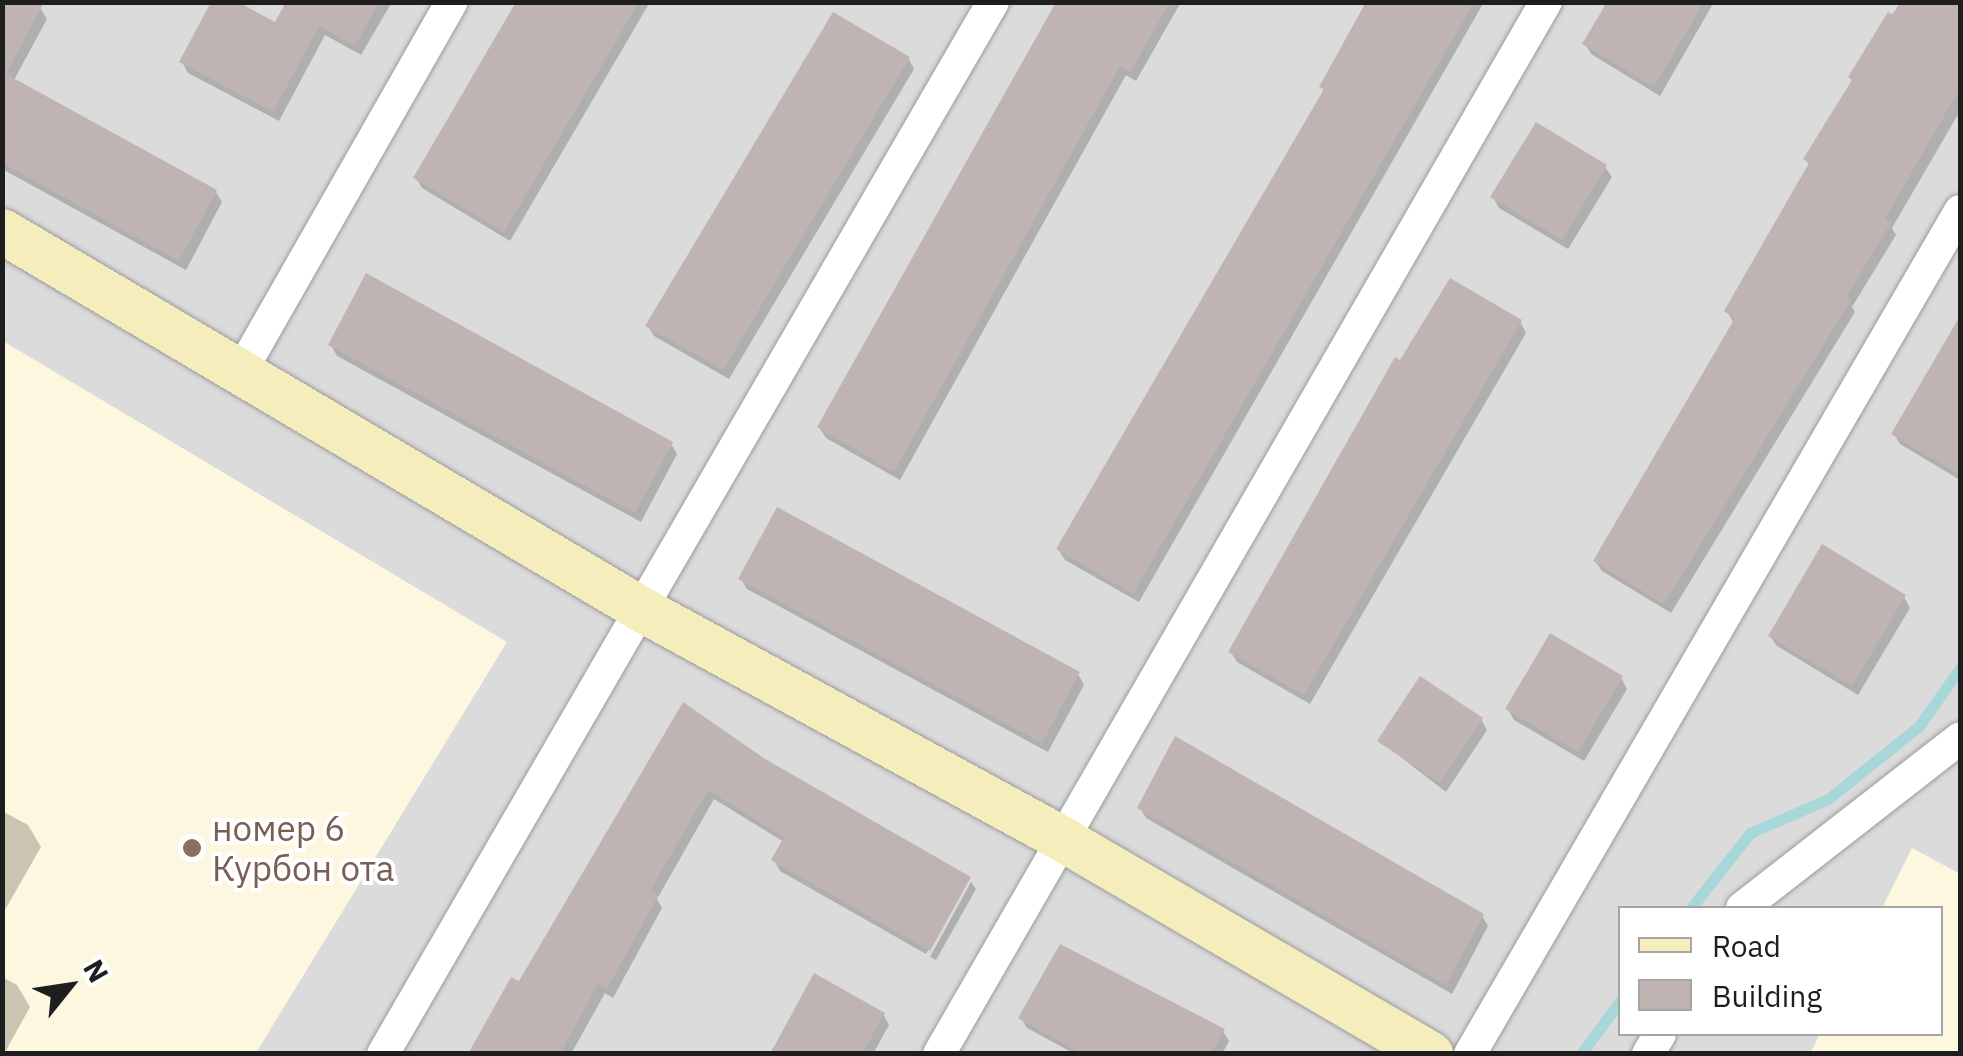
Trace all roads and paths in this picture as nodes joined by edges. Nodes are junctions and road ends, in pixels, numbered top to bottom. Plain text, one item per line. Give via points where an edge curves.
1 (452, 2) edge
2 (993, 2) edge
3 (1546, 2) edge
4 (1960, 211) edge
5 (2, 231) edge
6 (240, 373) junction
7 (643, 610) junction
8 (1960, 738) edge
9 (1066, 841) junction
10 (1745, 906) edge
11 (383, 1054) edge
12 (940, 1054) edge
13 (1430, 1054) edge
14 (1470, 1054) edge

1 - 6 street
2 - 7 street
3 - 9 street
4 - 14 street
5 - 6 street
6 - 7 street
7 - 9 street
7 - 11 street
8 - 10 street
9 - 12 street
9 - 13 street

